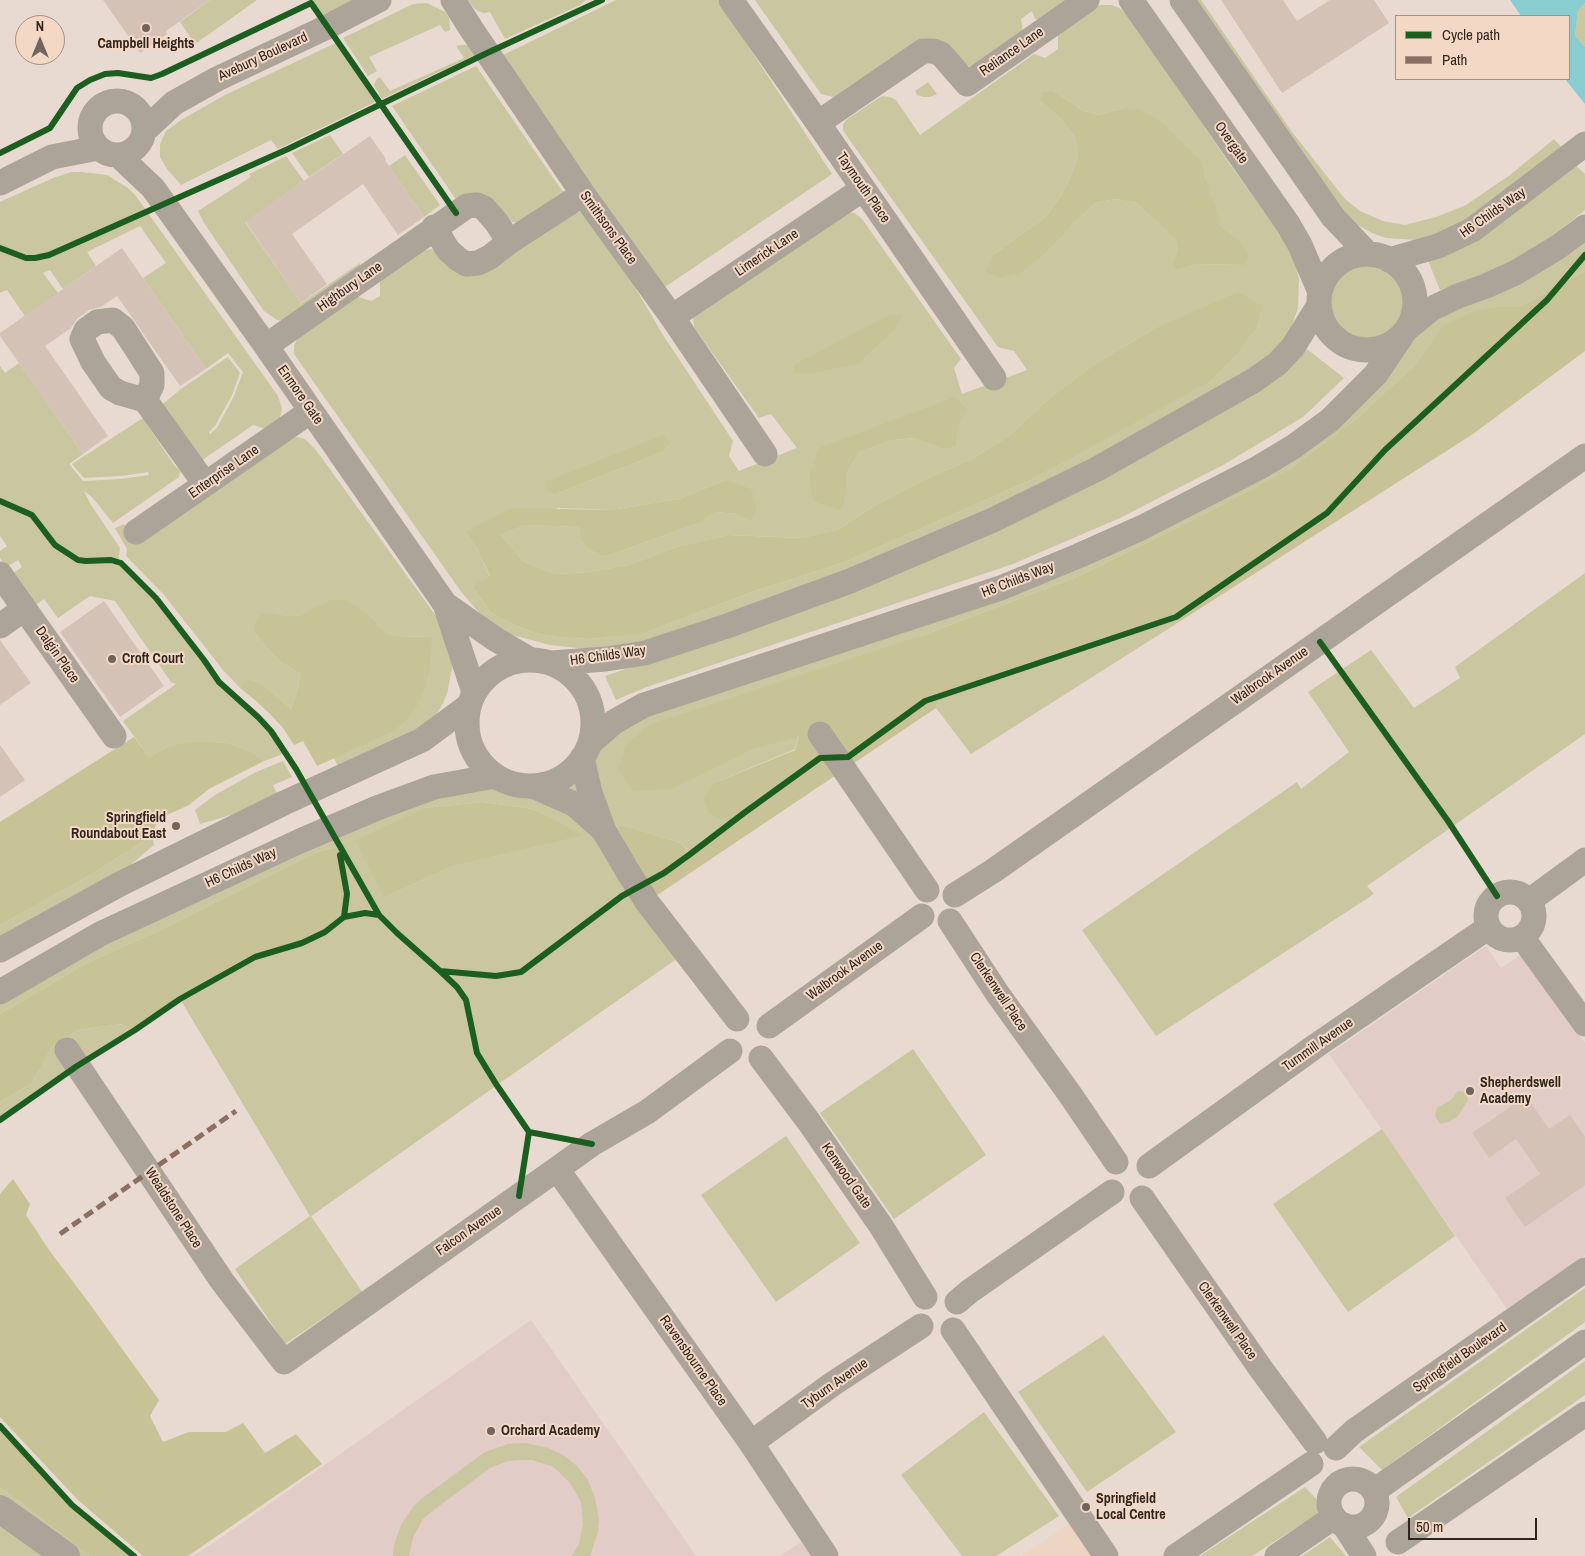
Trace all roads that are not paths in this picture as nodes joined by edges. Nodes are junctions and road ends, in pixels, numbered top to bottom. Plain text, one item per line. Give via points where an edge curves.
1 (379, 0) edge
2 (453, 0) edge
3 (731, 0) edge
4 (1087, 0) edge
5 (1131, 0) edge
6 (1182, 0) edge
7 (127, 103) junction
8 (174, 103) junction
9 (90, 121) junction
10 (818, 123) junction
11 (144, 133) junction
12 (1585, 144) edge
13 (108, 152) junction
14 (52, 157) junction
15 (0, 183) edge
16 (153, 188) junction
17 (863, 188) junction
18 (583, 194) junction
19 (1585, 227) edge
20 (434, 228) junction
21 (509, 242) junction
22 (1378, 257) junction
23 (1320, 298) junction
24 (672, 317) junction
25 (1405, 332) junction
26 (266, 346) junction
27 (994, 378) dead end
28 (145, 400) dead end
29 (311, 411) junction
30 (765, 454) dead end
31 (1585, 456) edge
32 (205, 484) junction
33 (136, 532) dead end
34 (0, 574) edge
35 (445, 604) junction
36 (24, 609) junction
37 (0, 626) edge
38 (540, 661) junction
39 (471, 699) junction
40 (820, 734) dead end
41 (114, 736) dead end
42 (586, 751) junction
43 (495, 776) junction
44 (533, 786) junction
45 (604, 830) junction
46 (1585, 860) edge
47 (927, 890) junction
48 (955, 895) junction
49 (1529, 901) junction
50 (922, 916) junction
51 (950, 921) junction
52 (1489, 927) junction
53 (1522, 936) junction
54 (0, 950) edge
55 (0, 992) edge
56 (737, 1019) junction
57 (1585, 1024) edge
58 (769, 1026) junction
59 (67, 1050) dead end
60 (730, 1051) junction
61 (761, 1058) junction
62 (1116, 1162) junction
63 (1148, 1166) junction
64 (557, 1168) junction
65 (1112, 1192) junction
66 (1142, 1198) junction
67 (1585, 1270) edge
68 (925, 1297) junction
69 (957, 1302) junction
70 (921, 1326) junction
71 (953, 1330) junction
72 (1585, 1342) edge
73 (284, 1362) joint
74 (1585, 1414) edge
75 (751, 1443) junction
76 (1321, 1452) junction
77 (1370, 1494) junction
78 (0, 1509) edge
79 (1336, 1513) junction
80 (1398, 1549) edge
81 (66, 1556) edge
82 (826, 1556) edge
83 (1106, 1556) edge
84 (1176, 1556) edge
85 (1277, 1556) edge
86 (1364, 1556) edge

1 - 8 street, Avebury Boulevard
2 - 18 street, Smithsons Place
3 - 10 street, Taymouth Place
4 - 10 street, Reliance Lane via 967,84 941,54 923,51
5 - 23 street, Overgate via 1288,224 1300,245
6 - 22 street via 1333,217
7 - 8 street, Avebury Boulevard
7 - 9 street via 109,102 94,113
7 - 11 street via 140,114
8 - 11 street, Avebury Boulevard
9 - 13 street via 91,136
9 - 14 street
10 - 17 street, Taymouth Place
11 - 13 street via 140,142 127,153
11 - 16 street, Enmore Gate
12 - 22 street, H6 Childs Way via 1472,230 1438,246
13 - 14 street
13 - 16 street, Enmore Gate
14 - 15 street
16 - 26 street, Enmore Gate
17 - 24 street, Limerick Lane
17 - 27 street, Taymouth Place
18 - 21 street
18 - 24 street, Smithsons Place
19 - 25 street, H6 Childs Way via 1515,273 1431,309
20 - 21 street via 448,250 466,264 490,257
20 - 21 street, Highbury Lane via 466,206 477,205 497,223
20 - 26 street, Highbury Lane
22 - 23 street via 1349,258 1332,269
22 - 25 street via 1402,269 1411,282 1415,312
23 - 25 street via 1322,319 1328,331 1350,348 1377,350 1390,345
23 - 38 street, H6 Childs Way via 1293,347 1254,381 1097,469 993,520 850,581 645,653 606,659
24 - 30 street, Smithsons Place
25 - 42 street, H6 Childs Way via 1376,374 1330,420 1258,468 1141,528 1003,587 644,705 614,722
26 - 29 street, Enmore Gate
28 - 32 street
29 - 32 street, Enterprise Lane
29 - 35 street, Enmore Gate
31 - 48 street, Walbrook Avenue
32 - 33 street, Enterprise Lane
34 - 36 street, Dalgin Place
35 - 38 street, Enmore Gate via 495,639
35 - 39 street, Enmore Gate
36 - 37 street
36 - 41 street, Dalgin Place
38 - 39 street via 507,663 488,674
38 - 42 street via 569,673 582,687 590,704 593,723
39 - 43 street via 466,726 470,746 480,763
39 - 54 street via 422,740 284,803 120,884
40 - 47 street
42 - 44 street via 570,772 553,782
42 - 45 street via 590,793
43 - 44 street via 514,784
43 - 55 street, H6 Childs Way via 434,787 300,840 100,934
44 - 45 street via 574,804
45 - 56 street via 647,902
46 - 49 street
47 - 48 street via 945,888
47 - 50 street via 920,902
48 - 51 street via 956,912
49 - 52 street via 1510,892 1497,896 1488,907
49 - 53 street via 1534,916 1528,931
50 - 51 street via 932,923
50 - 58 street, Walbrook Avenue
51 - 62 street, Clerkenwell Place
52 - 53 street via 1507,939
52 - 63 street, Turnmill Avenue
53 - 57 street
56 - 58 street via 751,1015
56 - 60 street via 728,1030
58 - 61 street via 770,1047
59 - 73 street, Wealdstone Place via 222,1281
60 - 61 street via 741,1060
60 - 64 street, Falcon Avenue via 647,1112
61 - 68 street, Kenwood Gate via 875,1218
62 - 63 street via 1130,1156
62 - 65 street via 1111,1166 1108,1179
63 - 66 street via 1152,1173 1151,1187
64 - 73 street, Falcon Avenue
64 - 75 street, Ravensbourne Place
65 - 66 street via 1125,1201
65 - 69 street
66 - 76 street, Clerkenwell Place
67 - 76 street, Springfield Boulevard
68 - 69 street via 942,1293
68 - 70 street via 917,1314
69 - 71 street via 959,1320
70 - 71 street via 932,1335 940,1336
70 - 75 street, Tyburn Avenue
71 - 83 street
72 - 77 street
74 - 80 street
75 - 82 street, Ravensbourne Place
76 - 77 street
76 - 79 street
76 - 84 street, Springfield Boulevard
77 - 79 street via 1367,1523 1360,1526
77 - 79 street via 1353,1479 1340,1484
77 - 80 street
78 - 81 main road
79 - 85 street
79 - 86 street

